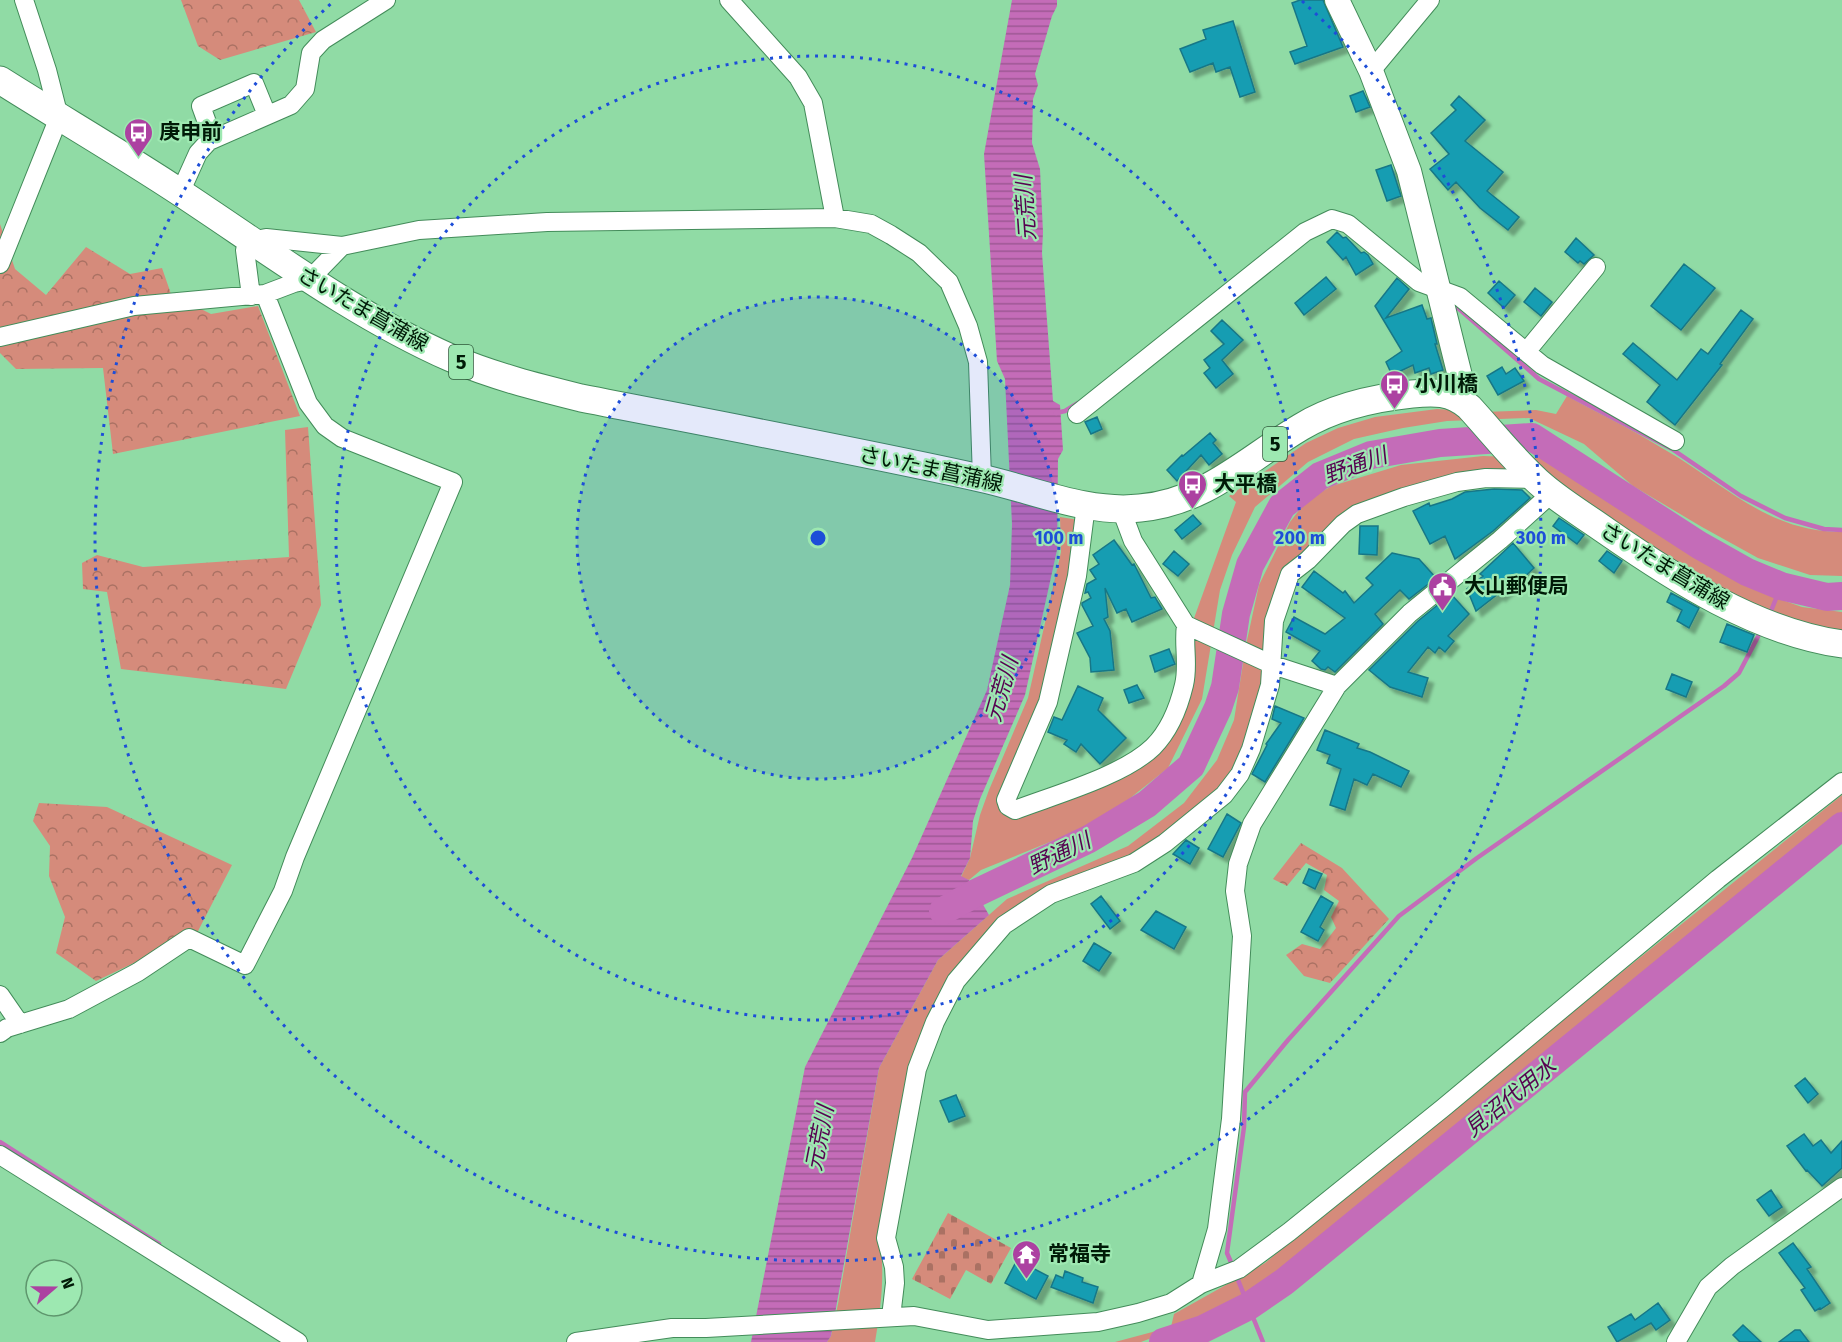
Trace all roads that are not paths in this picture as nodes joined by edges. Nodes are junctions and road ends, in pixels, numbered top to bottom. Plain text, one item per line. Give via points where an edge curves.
1 (24, 0) edge
2 (386, 0) edge
3 (729, 0) edge
4 (1337, 0) edge
5 (1430, 0) edge
6 (1371, 71) junction
7 (0, 80) edge
8 (267, 116) junction
9 (58, 117) junction
10 (213, 139) junction
11 (180, 193) junction
12 (835, 218) junction
13 (251, 241) junction
14 (342, 246) junction
15 (0, 264) edge
16 (1596, 267) dead end
17 (309, 280) junction
18 (1439, 291) junction
19 (258, 295) junction
20 (0, 337) edge
21 (1526, 352) junction
22 (1464, 404) junction
23 (1077, 414) dead end
24 (1675, 441) dead end
25 (985, 479) junction
26 (1539, 482) junction
27 (1082, 504) junction
28 (1121, 509) junction
29 (1188, 627) junction
30 (1842, 644) edge
31 (1272, 664) junction
32 (1337, 686) junction
33 (1842, 782) edge
34 (0, 995) edge
35 (20, 1024) junction
36 (0, 1033) edge
37 (0, 1155) edge
38 (1842, 1187) edge
39 (1201, 1284) junction
40 (885, 1318) junction
41 (1043, 1333) edge
42 (298, 1342) edge
43 (576, 1342) edge
44 (1676, 1342) edge

1 - 9 street
2 - 8 street via 323,40 311,53 305,89 291,105
3 - 12 street via 798,77 813,103
4 - 6 street
5 - 6 street
6 - 18 street via 1409,171
7 - 9 main road, さいたま菖蒲線 / 5
8 - 10 street
8 - 10 street via 254,83 201,106
9 - 11 main road, さいたま菖蒲線 / 5
9 - 15 street
10 - 11 street via 198,153
11 - 13 main road, さいたま菖蒲線 / 5
12 - 14 street via 547,222 419,230
12 - 25 street via 871,224 891,235 919,253 949,282 978,362
13 - 14 street via 266,238
13 - 17 main road, さいたま菖蒲線 / 5
13 - 19 street via 245,250
14 - 17 street
16 - 21 street
17 - 19 street
17 - 25 main road, さいたま菖蒲線 / 5 via 406,336 452,358 524,384
18 - 21 street via 1460,297
18 - 22 street
18 - 23 street via 1419,282 1348,224 1332,219 1305,232
19 - 20 street via 134,306
19 - 35 street via 308,403 325,426 342,438 453,482 283,891 245,965 189,938 138,972 69,1009
21 - 24 street
22 - 26 main road, さいたま菖蒲線
22 - 28 main road, さいたま菖蒲線 / 5 via 1448,394 1417,394 1353,404 1300,427 1238,471 1203,490 1155,506
25 - 27 main road, さいたま菖蒲線 / 5
26 - 30 main road, さいたま菖蒲線 via 1640,555 1689,584 1764,622 1803,637
26 - 31 street via 1486,478 1457,482 1357,514 1290,574 1274,621
26 - 32 street via 1500,540 1410,613
27 - 28 main road, さいたま菖蒲線 / 5
27 - 29 street via 1077,576 1054,680 1006,800 1008,806 1015,810 1104,776 1140,758 1155,745 1184,686 1188,664 1184,636
28 - 29 street via 1133,541
29 - 31 street
31 - 32 street
31 - 40 street via 1270,685 1251,749 1240,774 1224,795 1134,863 1051,894 1004,925 956,981 917,1070 886,1238 896,1283
32 - 39 street via 1252,824 1238,864 1235,891 1242,936 1231,1119 1217,1229
33 - 39 street via 1718,879 1289,1232 1239,1269
34 - 35 street
35 - 36 street
37 - 42 street
38 - 44 street via 1708,1287
39 - 41 street via 1171,1303
40 - 41 street via 914,1316 988,1330
40 - 43 street via 672,1328

